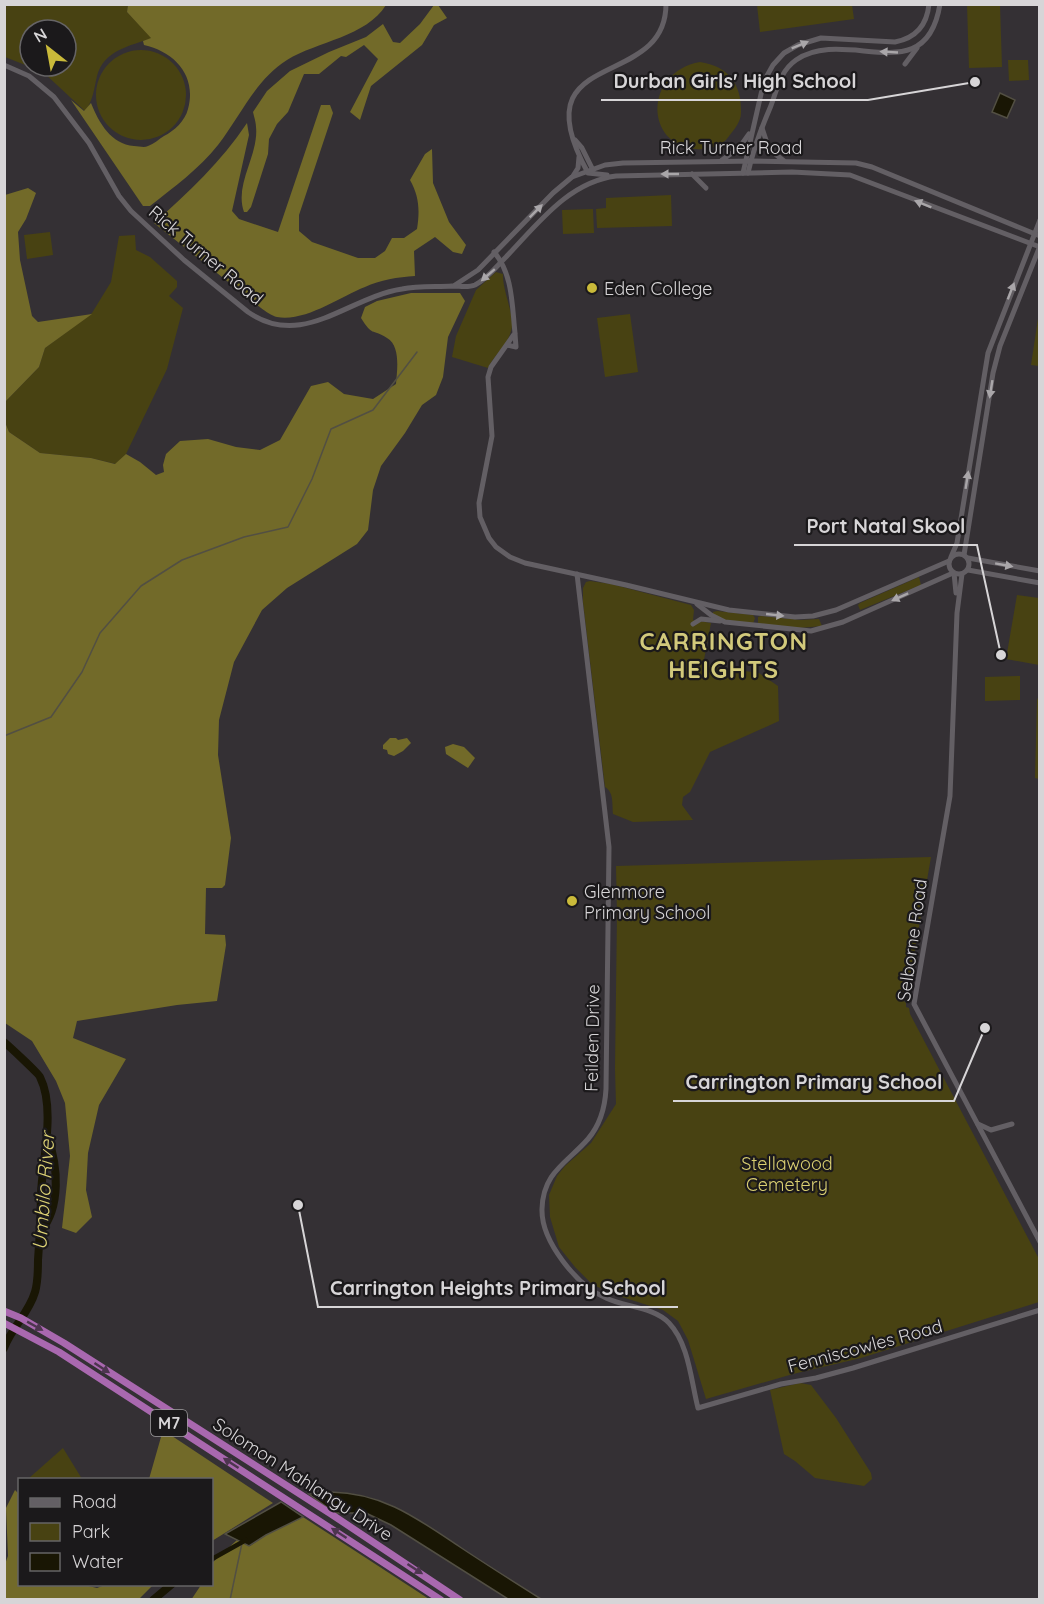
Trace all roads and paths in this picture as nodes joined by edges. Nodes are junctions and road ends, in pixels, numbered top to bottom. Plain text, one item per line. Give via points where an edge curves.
1 (666, 4) edge
2 (929, 4) edge
3 (940, 4) edge
4 (921, 44) junction
5 (905, 64) dead end
6 (4, 65) edge
7 (758, 108) junction
8 (768, 111) junction
9 (753, 127) junction
10 (762, 127) junction
11 (574, 139) junction
12 (579, 155) junction
13 (747, 161) junction
14 (718, 162) junction
15 (785, 162) junction
16 (591, 171) junction
17 (745, 173) junction
18 (692, 174) junction
19 (616, 176) junction
20 (572, 177) junction
21 (582, 186) junction
22 (706, 188) dead end
23 (1040, 220) edge
24 (1037, 234) edge
25 (1030, 244) junction
26 (1039, 247) edge
27 (494, 252) junction
28 (502, 261) junction
29 (453, 286) junction
30 (515, 333) junction
31 (507, 345) junction
32 (966, 557) junction
33 (950, 559) junction
34 (1022, 568) junction
35 (1040, 571) edge
36 (965, 572) junction
37 (954, 573) junction
38 (577, 574) junction
39 (1020, 580) junction
40 (1040, 583) edge
41 (856, 602) junction
42 (696, 603) junction
43 (756, 613) junction
44 (957, 613) junction
45 (861, 614) junction
46 (725, 622) junction
47 (693, 624) dead end
48 (754, 626) junction
49 (976, 1124) junction
50 (1012, 1124) dead end
51 (1040, 1242) edge
52 (1040, 1310) edge
53 (4, 1311) edge
54 (4, 1323) edge
55 (698, 1408) joint
56 (441, 1599) edge
57 (460, 1599) edge

1 - 11 street via 662,28 652,41 621,65 592,77 575,94 568,121
7 -> 2 street via 767,74 791,48 821,38 903,41 922,27
3 - 4 street via 934,27
4 - 5 street
4 -> 8 street via 893,54 845,49 802,57 782,75
6 - 29 street, Rick Turner Road via 29,76 54,97 89,143 124,204 141,222 255,317 274,324 300,326 388,292
7 - 8 street
7 - 9 street
8 - 10 street
9 - 13 street
9 - 14 street via 739,148
10 - 13 street
10 - 15 street via 769,149
11 - 12 street
11 - 16 street
12 - 16 street
12 - 20 street
13 - 14 street, Rick Turner Road
13 - 15 street, Rick Turner Road
13 - 17 street
14 - 16 street, Rick Turner Road via 623,163
15 - 24 street, Rick Turner Road via 864,164
16 - 19 street
16 - 20 street, Rick Turner Road
16 - 21 street
17 - 18 street, Rick Turner Road
25 -> 17 street, Rick Turner Road via 850,176
18 -> 19 street, Rick Turner Road
18 - 22 street
19 - 21 street, Rick Turner Road
27 -> 20 street, Rick Turner Road
21 - 28 street, Rick Turner Road via 556,205
23 - 24 street
24 - 25 street
25 - 26 street, Rick Turner Road
33 -> 25 street via 957,543 988,353
26 -> 32 street via 993,373
27 - 28 street
27 - 29 street, Rick Turner Road via 478,270
28 -> 29 street, Rick Turner Road via 473,286
28 - 30 street via 508,276
30 - 31 street
30 - 31 street via 516,347
31 - 38 street via 488,377 492,436 479,496 480,517 492,543 510,557
32 - 33 street via 957,554
32 -> 34 street
32 - 36 street via 969,564
33 - 37 street
33 - 41 street
34 - 35 street
34 - 39 street
36 - 37 street
36 - 39 street
36 - 44 street, Selborne Road
37 - 44 street, Selborne Road
37 -> 45 street
38 - 42 street
38 - 55 street, Feilden Drive via 609,847 606,1089 596,1129 548,1181 543,1221 547,1236 590,1290 659,1315 671,1325 684,1350
39 - 40 street
43 -> 41 street via 813,616
41 - 45 street
42 - 43 street
42 - 46 street
43 - 48 street
44 - 49 street, Selborne Road via 950,796 914,1004
45 - 48 street via 811,631
46 - 47 street via 701,619
46 - 48 street
49 - 50 street via 991,1130
49 - 51 street, Selborne Road
52 - 55 street, Fenniscowles Road via 853,1368
53 -> 57 highway, Solomon Mahlangu Drive / M7 via 64,1343
56 -> 54 highway, Solomon Mahlangu Drive / M7 via 59,1352

